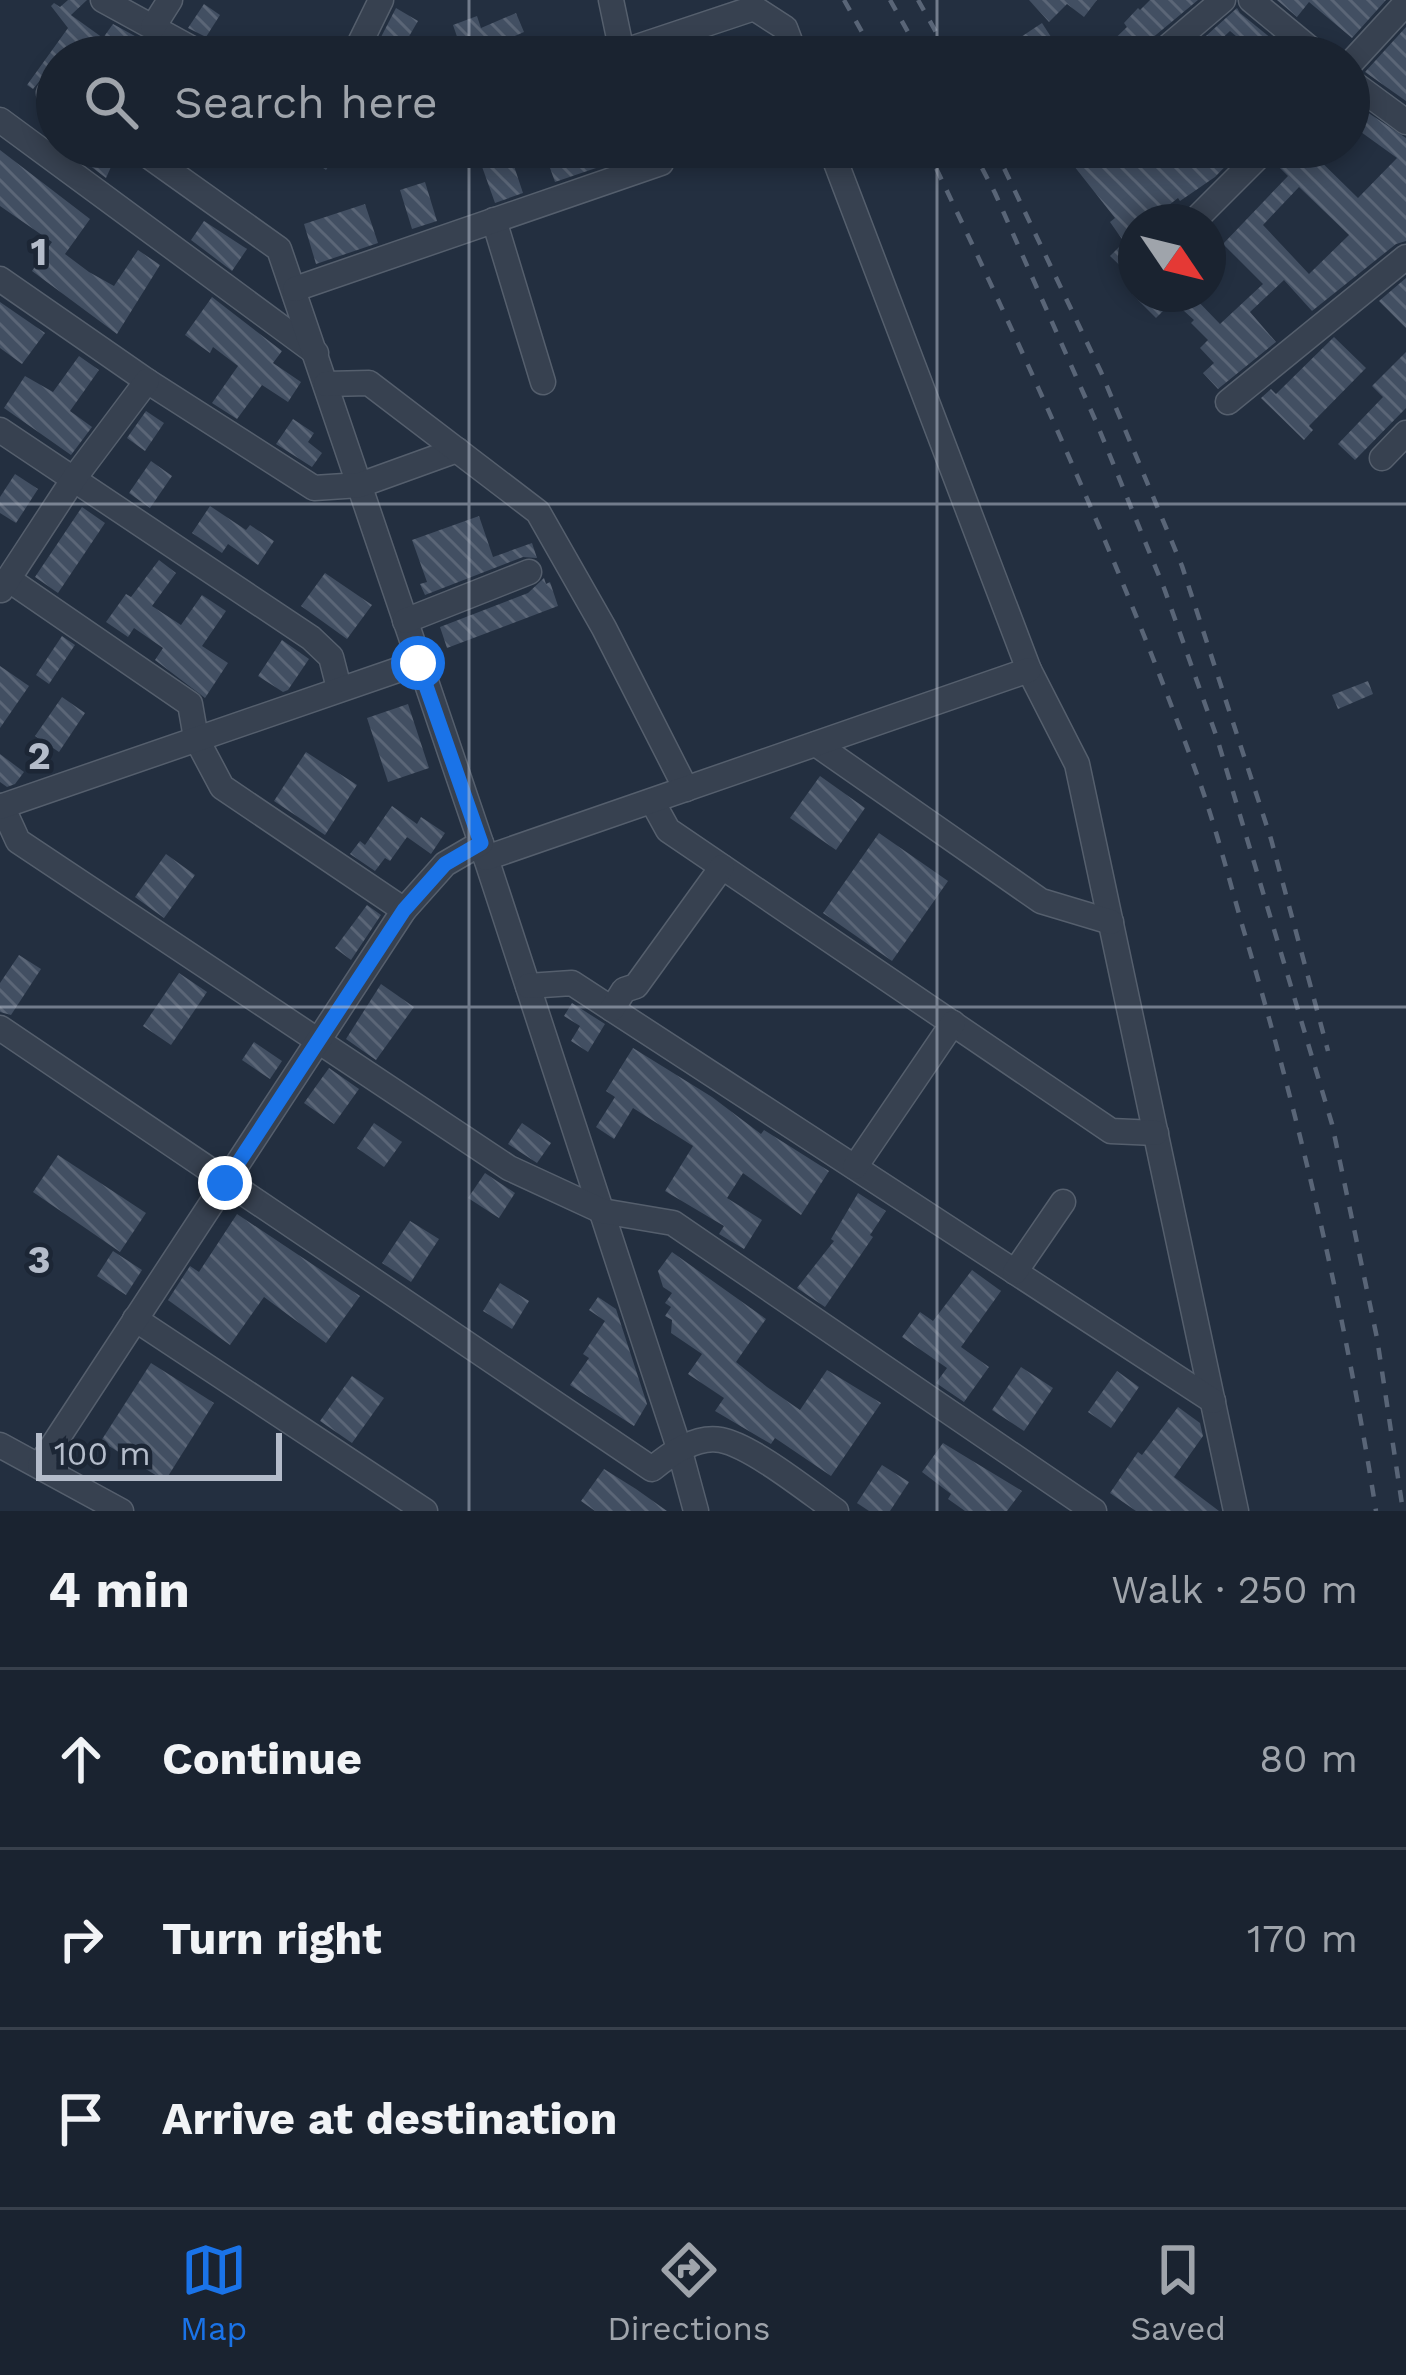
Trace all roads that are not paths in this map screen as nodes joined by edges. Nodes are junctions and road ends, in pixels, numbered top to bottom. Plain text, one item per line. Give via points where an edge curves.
1 (103, 0) edge
2 (170, 0) edge
3 (381, 0) edge
4 (611, 0) edge
5 (1223, 0) edge
6 (1251, 0) edge
7 (1406, 3) edge
8 (153, 27) junction
9 (169, 36) edge
10 (363, 36) edge
11 (615, 36) edge
12 (672, 36) edge
13 (788, 36) edge
14 (1181, 36) edge
15 (1295, 36) edge
16 (1370, 42) edge
17 (1370, 95) edge
18 (0, 120) edge
19 (1406, 122) edge
20 (36, 147) edge
21 (65, 168) edge
22 (172, 168) edge
23 (646, 168) edge
24 (838, 168) edge
25 (1247, 168) edge
26 (1211, 204) edge
27 (494, 220) junction
28 (1406, 257) edge
29 (0, 279) edge
30 (295, 289) junction
31 (316, 353) junction
32 (147, 381) junction
33 (543, 382) dead end
34 (326, 384) junction
35 (1228, 402) dead end
36 (0, 430) edge
37 (1406, 434) edge
38 (457, 450) junction
39 (1382, 458) dead end
40 (75, 477) junction
41 (360, 485) junction
42 (529, 572) dead end
43 (4, 585) edge
44 (404, 621) junction
45 (418, 663) junction
46 (1029, 670) junction
47 (339, 688) junction
48 (196, 738) junction
49 (816, 744) junction
50 (686, 789) junction
51 (652, 801) junction
52 (1, 806) edge
53 (484, 850) junction
54 (722, 866) junction
55 (404, 910) junction
56 (1111, 922) junction
57 (528, 986) junction
58 (612, 1009) junction
59 (953, 1023) junction
60 (0, 1028) edge
61 (320, 1040) junction
62 (1156, 1132) junction
63 (854, 1167) junction
64 (225, 1183) junction
65 (1064, 1202) dead end
66 (602, 1211) junction
67 (1015, 1272) junction
68 (135, 1319) junction
69 (1213, 1401) junction
70 (0, 1445) edge
71 (679, 1448) junction
72 (40, 1465) junction
73 (690, 1506) edge
74 (121, 1511) edge
75 (424, 1511) edge
76 (836, 1511) edge
77 (1094, 1511) edge
78 (1236, 1511) edge

1 - 8 street
2 - 8 street
3 - 10 street
4 - 11 street
5 - 14 street
6 - 15 street
7 - 16 street
8 - 9 street
12 - 13 street via 754,8
17 - 19 street
18 - 20 street
21 - 31 street
22 - 30 street via 279,249
23 - 27 street
24 - 46 street
25 - 26 street
27 - 30 street
27 - 33 street
28 - 35 street
29 - 32 street
30 - 31 street
31 - 34 street
32 - 40 street
32 - 41 street via 314,488
34 - 38 street via 369,382
34 - 41 street
36 - 40 street
37 - 39 street
38 - 41 street
38 - 50 street via 538,512
40 - 43 street
40 - 47 street via 311,638 331,656
41 - 44 street
42 - 44 street
43 - 48 street via 190,704
44 - 45 street
45 - 47 street
45 - 53 street
46 - 49 street
46 - 56 street via 1078,764
47 - 48 street
48 - 52 street
48 - 55 street via 222,787
49 - 50 street
49 - 56 street via 1041,901
50 - 51 street
51 - 53 street
51 - 54 street via 668,830
52 - 61 street via 18,841
53 - 55 street via 445,864
53 - 57 street
54 - 58 street
54 - 59 street
55 - 61 street
56 - 62 street
57 - 58 street via 572,983
57 - 66 street
58 - 63 street
59 - 62 street via 1111,1130
59 - 63 street
60 - 64 street
61 - 64 street
61 - 66 street via 509,1168
62 - 69 street
63 - 67 street
64 - 68 street
64 - 71 street via 652,1468
65 - 67 street
66 - 71 street
66 - 77 street via 673,1223
67 - 69 street
68 - 72 street
68 - 75 street
69 - 78 street
70 - 72 street
71 - 73 street
71 - 76 street via 720,1439
72 - 74 street

